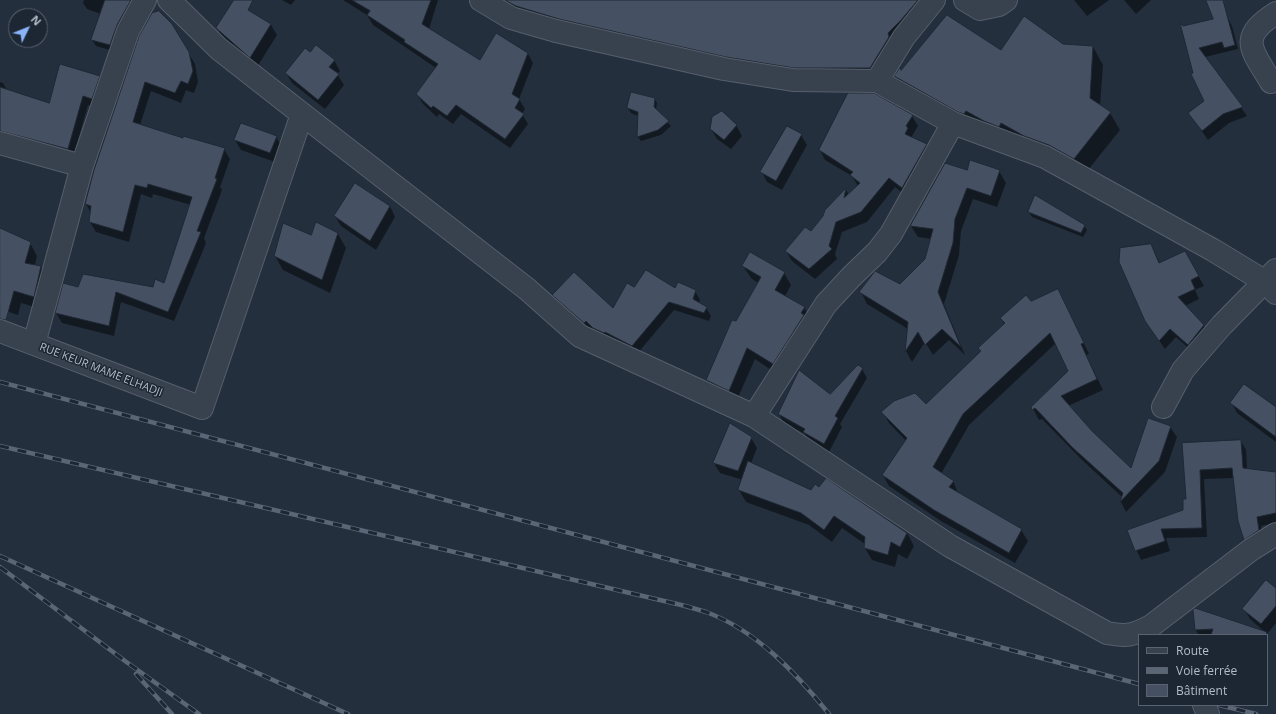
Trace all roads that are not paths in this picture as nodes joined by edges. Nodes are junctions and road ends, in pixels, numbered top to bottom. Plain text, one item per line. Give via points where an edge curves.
1 (145, 0) edge
2 (169, 0) edge
3 (481, 0) edge
4 (934, 0) edge
5 (965, 0) edge
6 (1006, 0) edge
7 (1276, 13) edge
8 (877, 81) junction
9 (1271, 82) dead end
10 (302, 114) junction
11 (953, 123) junction
12 (0, 143) edge
13 (82, 166) junction
14 (1272, 281) edge
15 (0, 331) edge
16 (34, 344) junction
17 (1163, 407) dead end
18 (754, 416) junction
19 (1276, 534) edge
20 (1155, 630) edge
21 (1138, 634) edge
22 (1138, 634) edge

1 - 13 street via 128,31
2 - 10 street via 219,49
3 - 8 street via 511,18 556,31 724,69 793,80
4 - 8 street via 904,37
5 - 6 street via 980,9 999,5
7 - 9 street via 1254,31 1250,40 1254,53
8 - 11 street
10 - 16 street, RUE KEUR MAME ELHADJI via 202,408
10 - 18 street via 527,289 580,336
11 - 14 street via 1045,157
11 - 18 street via 891,234 826,304
12 - 13 street
13 - 16 street
14 - 17 street via 1222,325 1183,370
15 - 16 street, RUE KEUR MAME ELHADJI
18 - 21 street via 950,546 1107,633 1121,636
19 - 20 street via 1252,549
20 - 22 street

